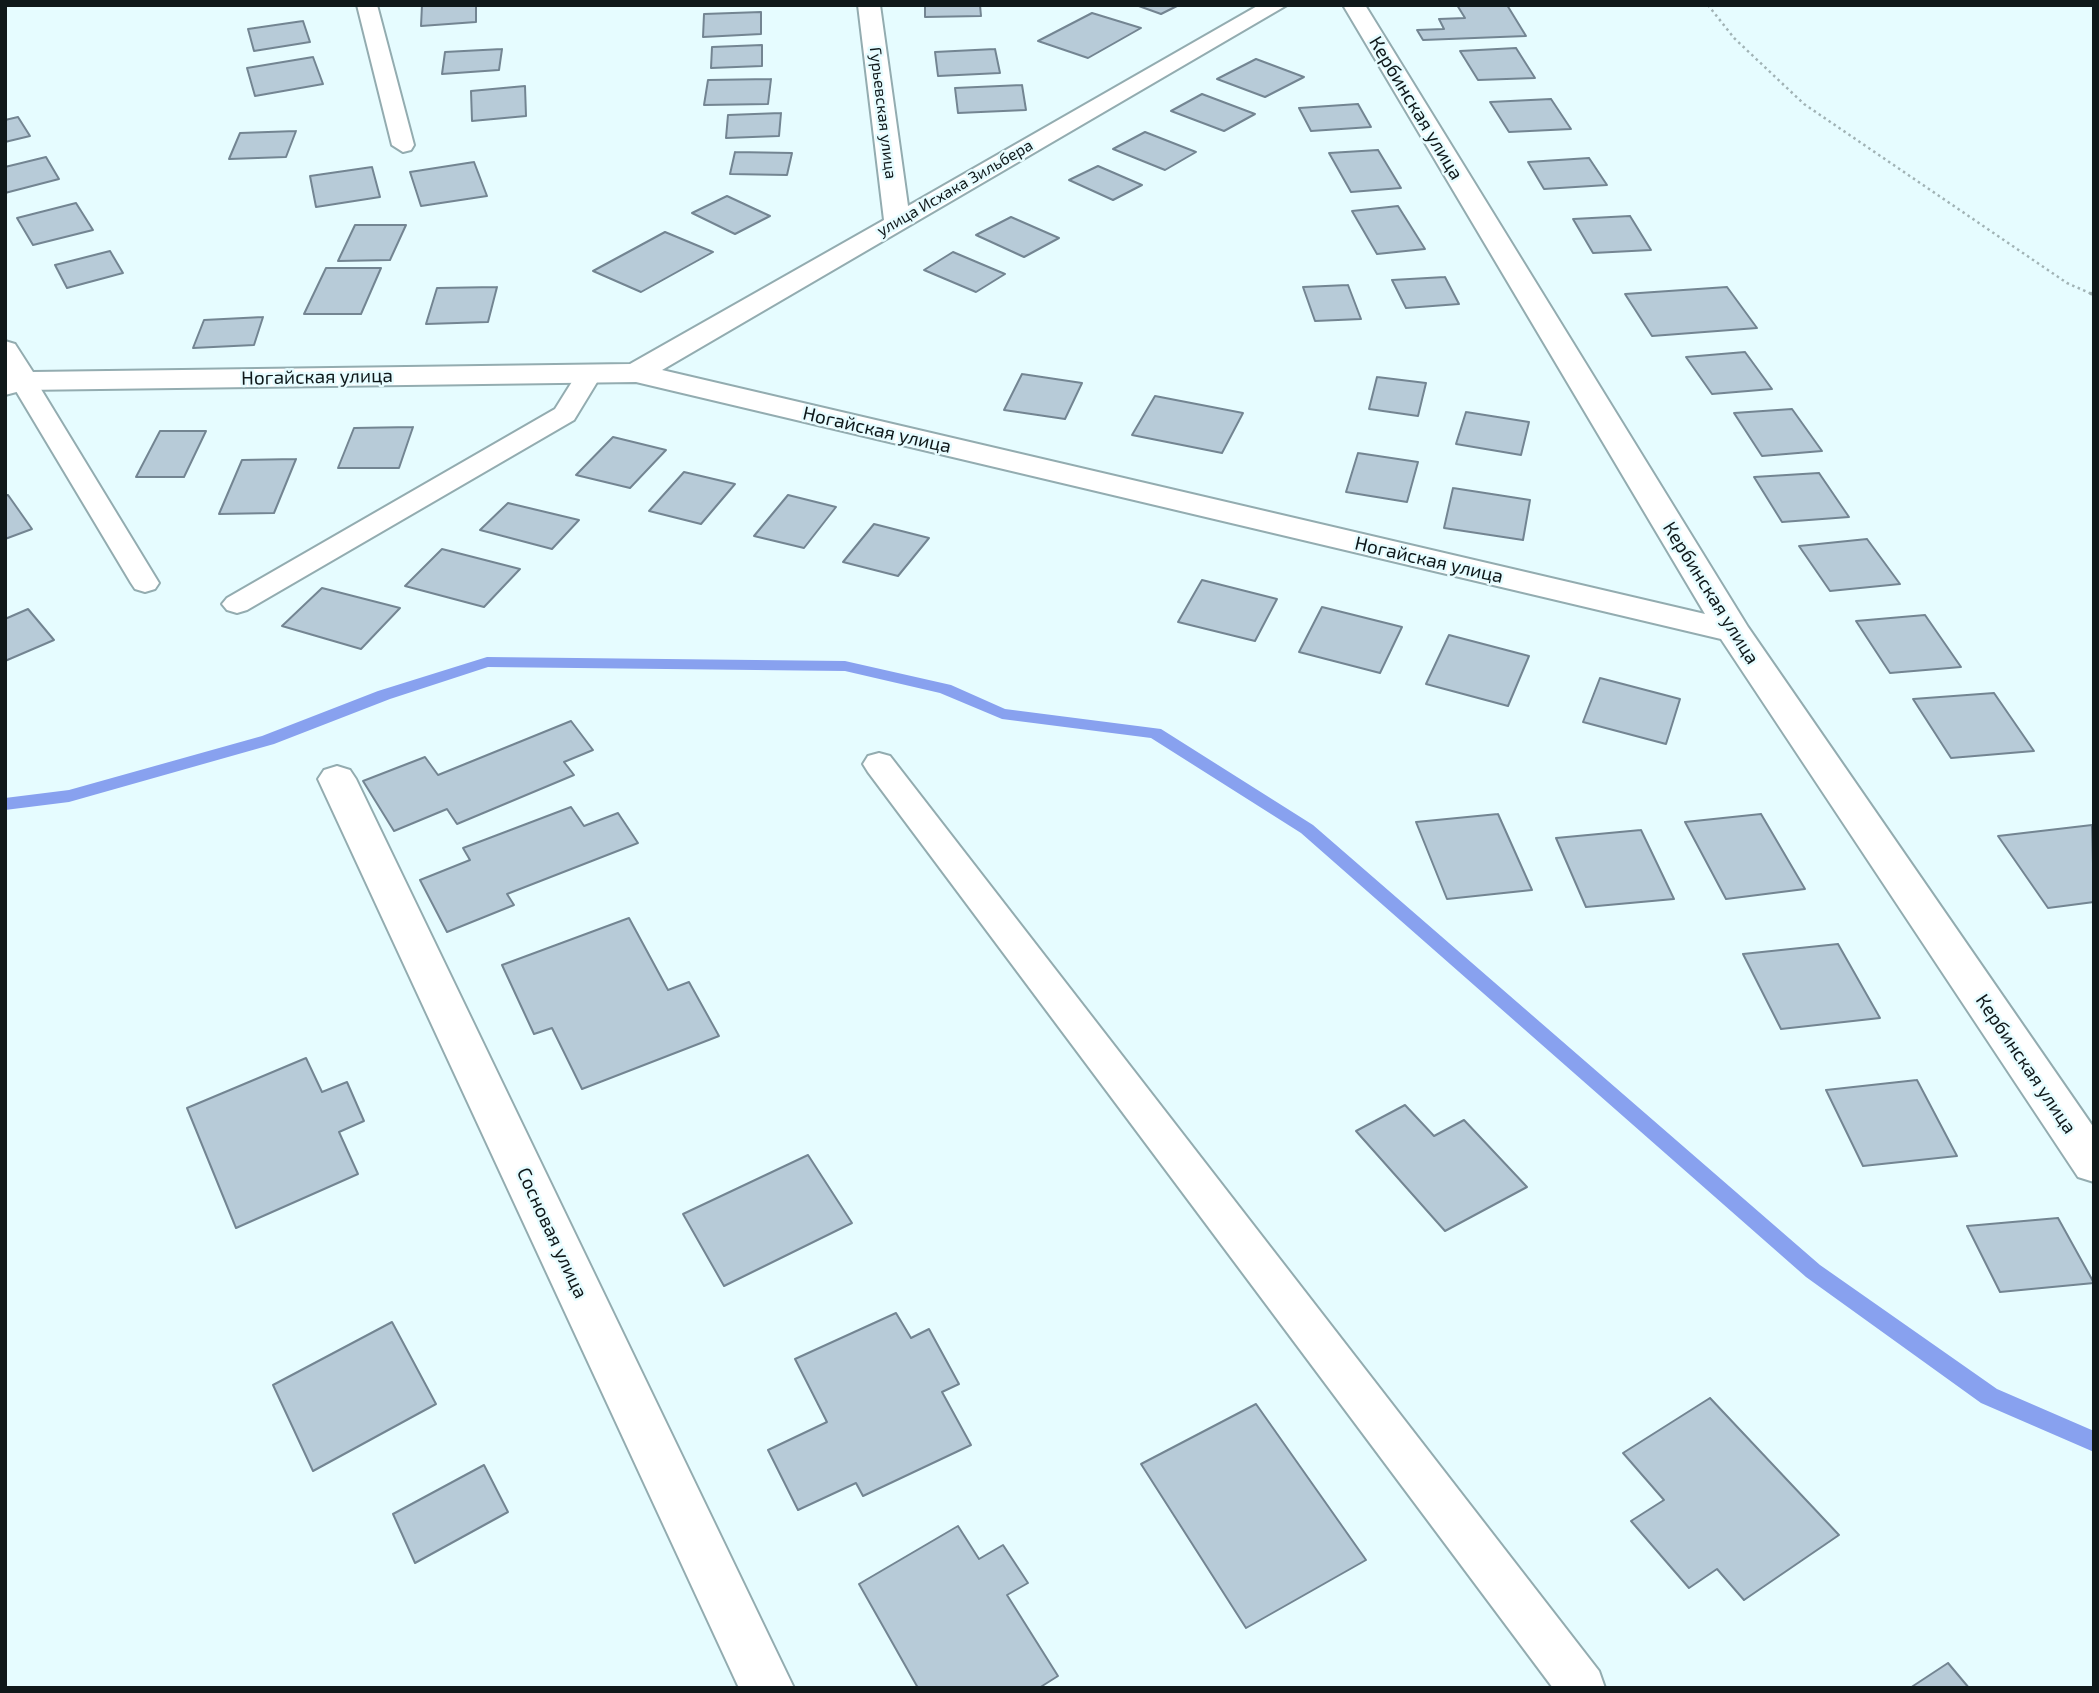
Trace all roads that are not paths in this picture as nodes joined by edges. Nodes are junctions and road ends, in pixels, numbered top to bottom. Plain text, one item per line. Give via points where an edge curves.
1 (367, 5) edge
2 (869, 5) edge
3 (1276, 5) edge
4 (1354, 5) edge
5 (403, 145) dead end
6 (897, 221) junction
7 (5, 350) edge
8 (589, 373) junction
9 (636, 373) junction
10 (14, 384) edge
11 (145, 583) dead end
12 (237, 604) dead end
13 (1733, 631) junction
14 (879, 764) dead end
15 (337, 779) dead end
16 (2094, 1164) edge
17 (767, 1688) edge
18 (1583, 1688) edge

1 - 5 lane
2 - 6 street, Гурьевская улица
3 - 6 street, улица Исхака Зильбера
4 - 13 street, Кербинская улица
6 - 9 street, улица Исхака Зильбера
7 - 10 street
8 - 9 street, Ногайская улица
8 - 10 street, Ногайская улица
8 - 12 lane via 565,414
9 - 13 street, Ногайская улица
10 - 11 lane
13 - 16 street, Кербинская улица
14 - 18 lane
15 - 17 street, Сосновая улица

